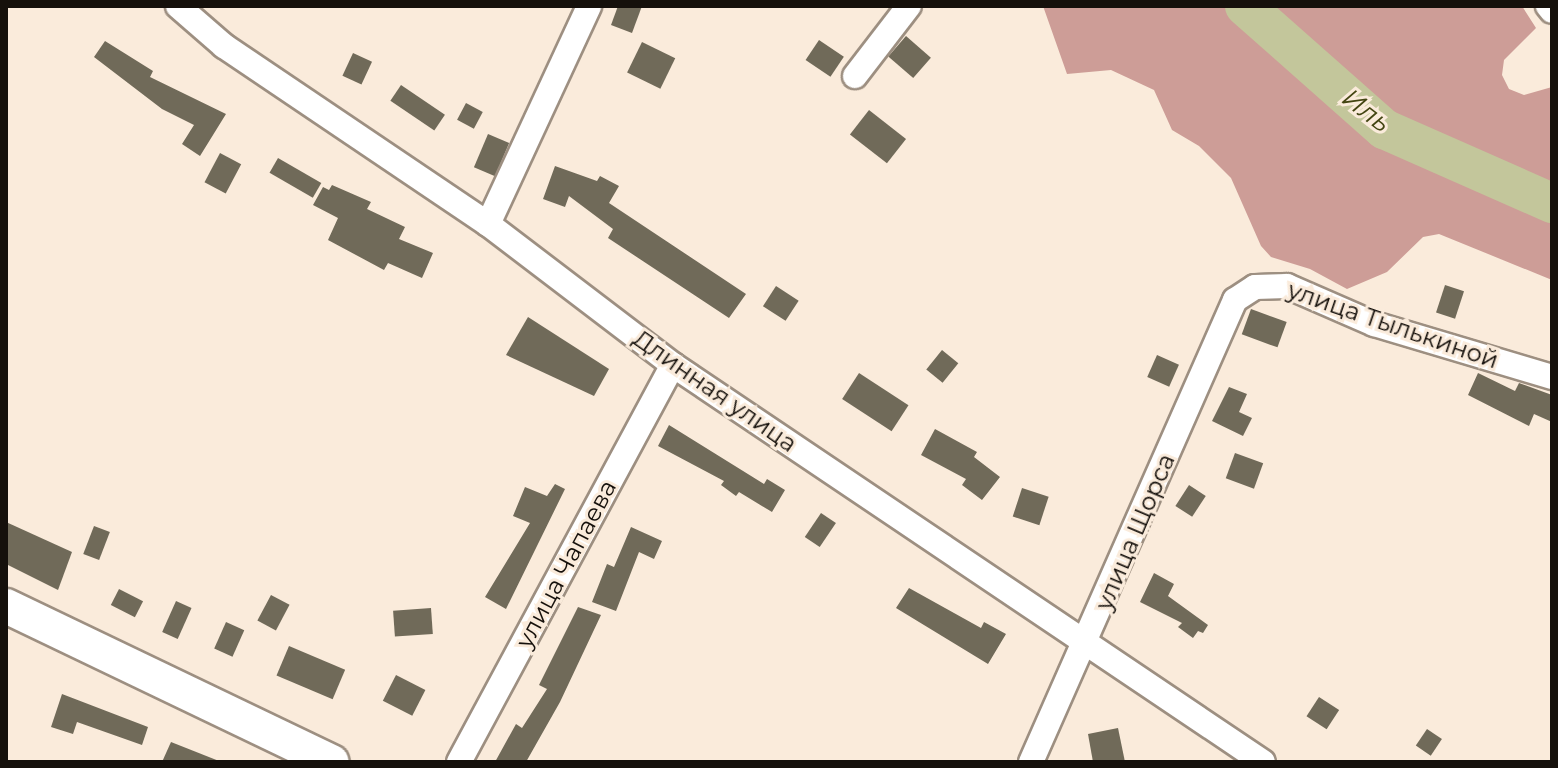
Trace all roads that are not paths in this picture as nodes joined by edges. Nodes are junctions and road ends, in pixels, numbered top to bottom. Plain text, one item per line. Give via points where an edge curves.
1 (178, 6) edge
2 (589, 6) edge
3 (909, 6) edge
4 (1548, 6) edge
5 (1552, 11) edge
6 (855, 76) dead end
7 (488, 224) junction
8 (1235, 300) joint
9 (673, 365) junction
10 (1552, 377) edge
11 (6, 606) edge
12 (1087, 643) junction
13 (331, 762) edge
14 (459, 762) edge
15 (1031, 762) edge
16 (1263, 762) edge

1 - 7 street, Длинная улица via 224,46
2 - 7 street
3 - 6 street
4 - 5 street
7 - 9 street, Длинная улица
8 - 10 street, улица Тылькиной via 1255,287 1287,286 1374,324
8 - 12 street, улица Щорса
9 - 12 street, Длинная улица
9 - 14 street, улица Чапаева
11 - 13 street
12 - 15 street, улица Щорса
12 - 16 street, Длинная улица

